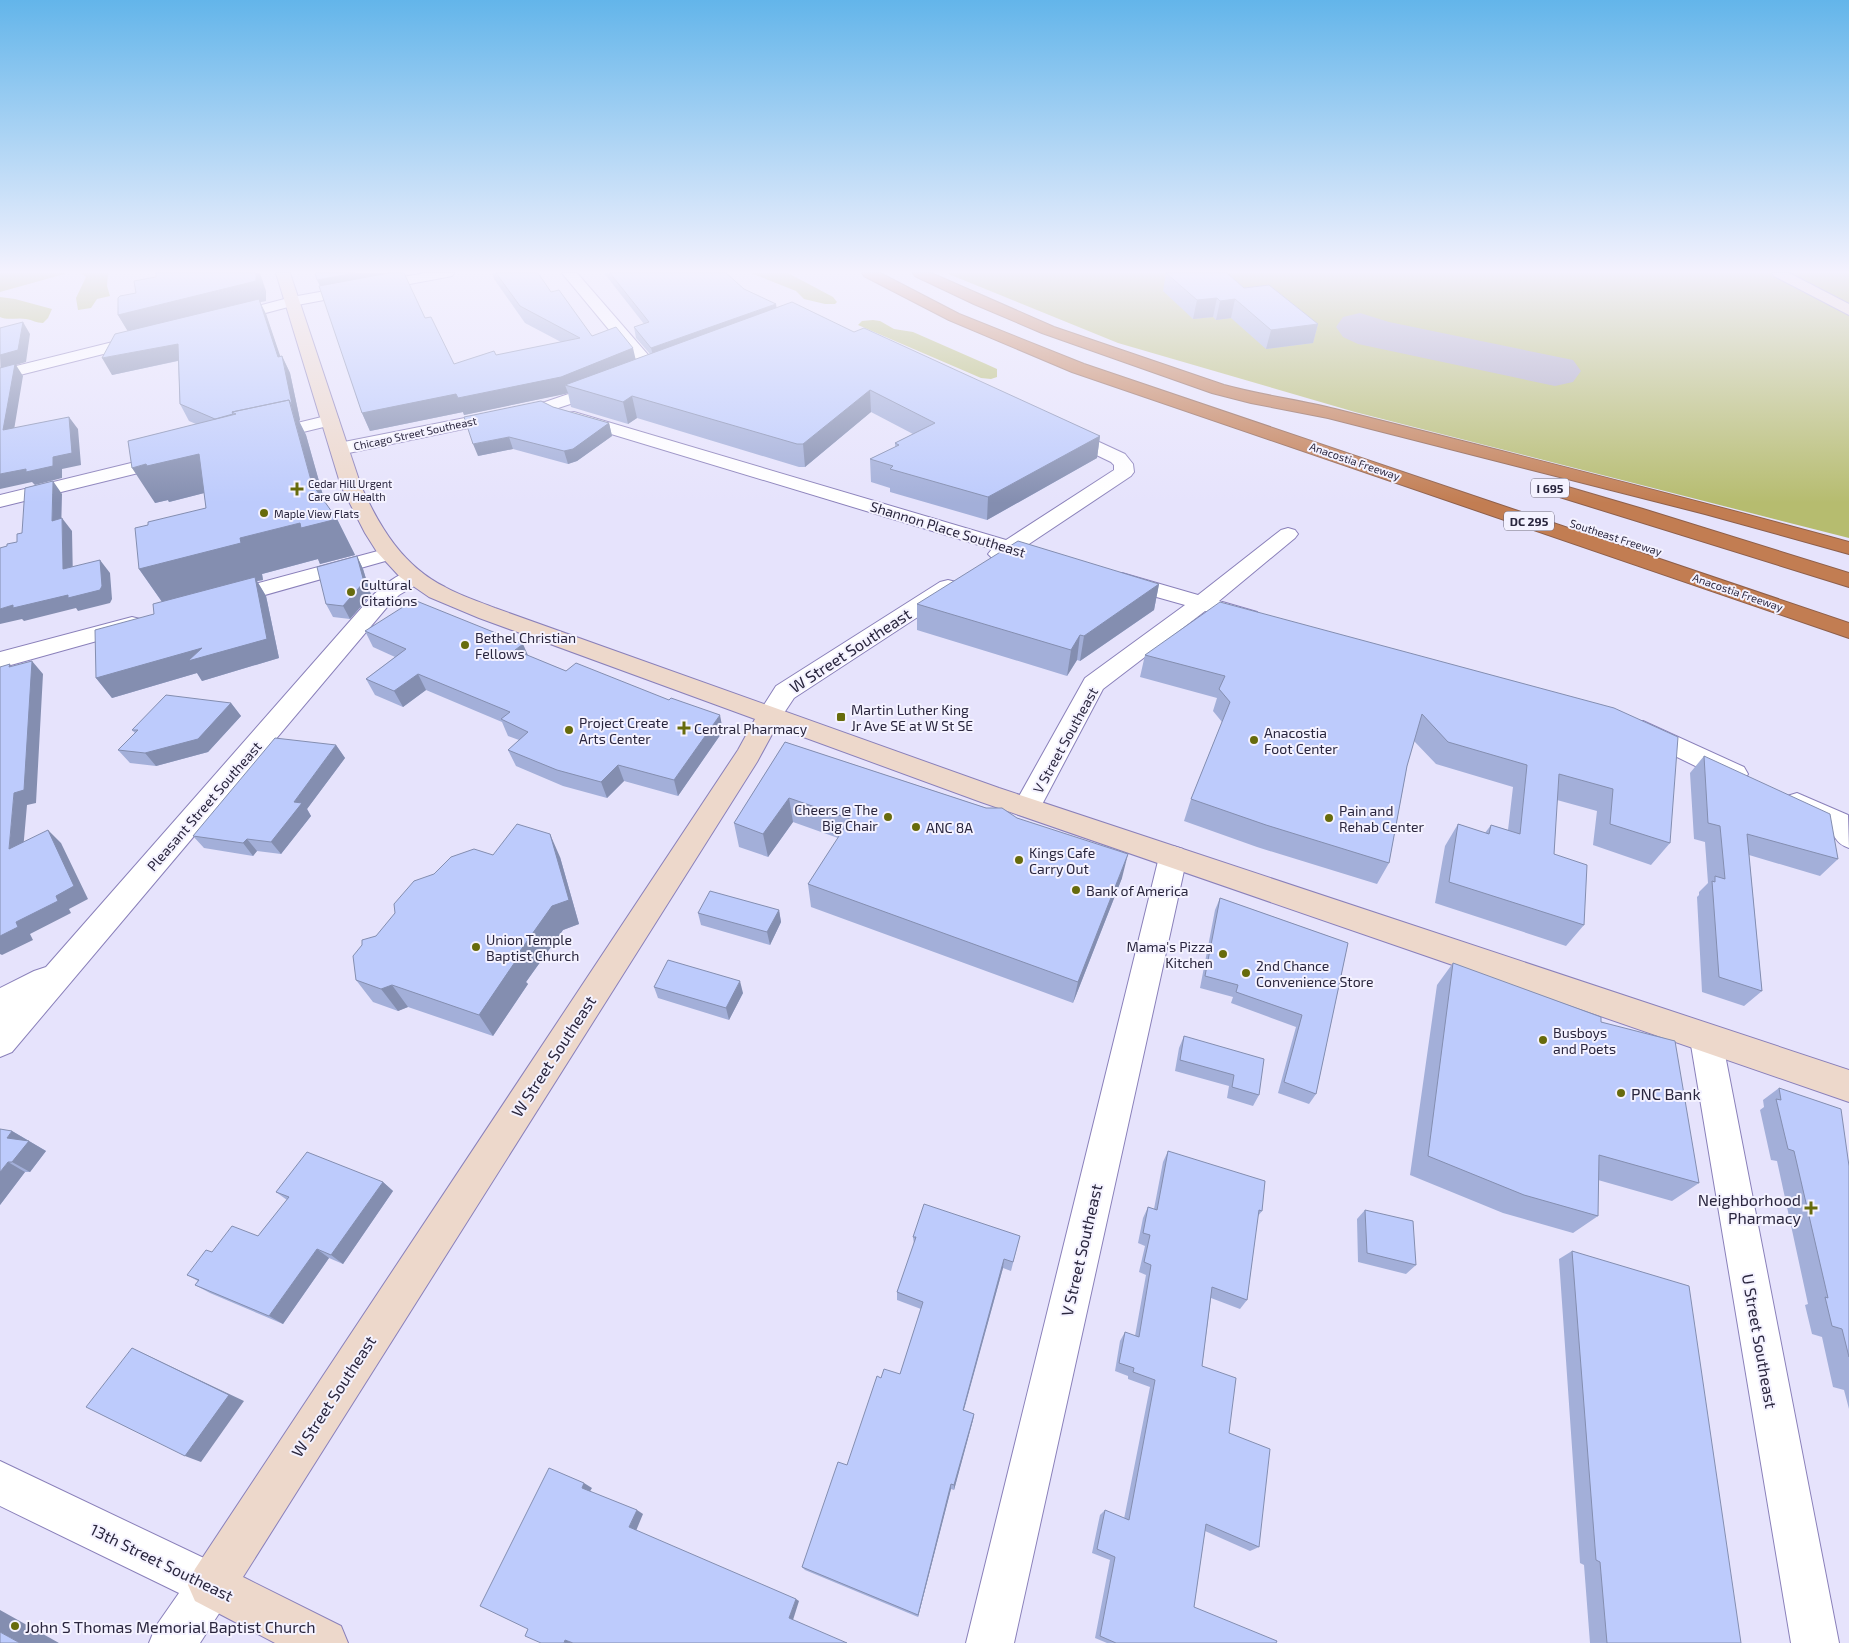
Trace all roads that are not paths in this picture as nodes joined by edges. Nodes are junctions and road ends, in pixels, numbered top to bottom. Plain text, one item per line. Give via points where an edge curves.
1 (101, 350) edge
2 (307, 350) edge
3 (634, 350) edge
4 (1031, 350) edge
5 (1101, 350) edge
6 (668, 362) edge
7 (650, 368) junction
8 (0, 375) edge
9 (630, 376) edge
10 (613, 383) edge
11 (1250, 398) junction
12 (549, 406) junction
13 (1209, 412) junction
14 (330, 420) junction
15 (1052, 427) edge
16 (248, 440) edge
17 (339, 449) junction
18 (182, 456) edge
19 (0, 501) edge
20 (1288, 534) dead end
21 (1009, 548) junction
22 (1849, 548) edge
23 (389, 554) junction
24 (1064, 564) edge
25 (1101, 574) edge
26 (413, 577) junction
27 (1849, 580) edge
28 (1201, 604) junction
29 (204, 605) edge
30 (1849, 612) edge
31 (148, 620) edge
32 (1270, 623) edge
33 (1849, 631) edge
34 (0, 660) edge
35 (769, 716) junction
36 (1626, 722) edge
37 (1027, 807) junction
38 (1849, 836) edge
39 (1173, 857) junction
40 (3, 1023) edge
41 (1706, 1039) junction
42 (1849, 1086) edge
43 (0, 1483) edge
44 (210, 1585) junction
45 (173, 1643) edge
46 (324, 1643) edge
47 (990, 1643) edge
48 (1815, 1643) edge

1 - 8 street
2 - 14 main road
3 - 7 street
4 - 13 highway, Anacostia Freeway
5 - 11 highway
6 - 7 street
7 - 9 street
10 - 12 street, Chicago Street Southeast
11 - 22 highway via 1329,413
11 - 27 highway, I 695
12 - 17 street, Chicago Street Southeast
12 - 21 street, Shannon Place Southeast via 563,413
13 - 30 highway, Southeast Freeway / I 695 via 1311,440
13 - 33 highway, Anacostia Freeway / DC 295
14 - 16 street
14 - 17 main road
15 - 21 street, W Street Southeast via 1118,458 1124,464 1124,472
17 - 23 main road via 360,508
18 - 19 street
20 - 28 street, V Street Southeast
21 - 24 street, Shannon Place Southeast
21 - 35 street, W Street Southeast via 785,692
23 - 26 main road
23 - 29 street
25 - 28 street
26 - 35 main road via 437,592 487,613
26 - 40 street, Pleasant Street Southeast via 380,600 60,972
28 - 32 street
28 - 37 street, V Street Southeast via 1094,684
31 - 34 street
35 - 37 main road
35 - 44 main road, W Street Southeast via 743,762
36 - 38 street via 1838,822
37 - 39 main road
39 - 41 main road
39 - 47 street, V Street Southeast
41 - 42 main road
41 - 48 street, U Street Southeast
43 - 44 street, 13th Street Southeast
44 - 45 street, W Street Southeast
44 - 46 main road, 13th Street Southeast

